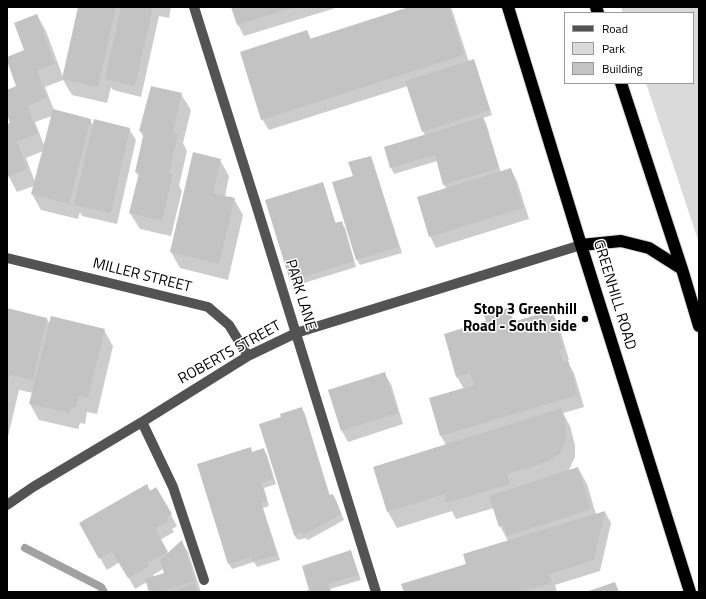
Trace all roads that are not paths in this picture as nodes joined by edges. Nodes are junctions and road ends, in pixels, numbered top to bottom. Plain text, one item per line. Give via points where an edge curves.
1 (194, 7) edge
2 (508, 7) edge
3 (621, 84) edge
4 (581, 245) junction
5 (7, 258) edge
6 (682, 269) junction
7 (699, 326) edge
8 (296, 333) junction
9 (248, 356) junction
10 (142, 422) junction
11 (7, 505) edge
12 (204, 580) dead end
13 (376, 592) edge
14 (690, 592) edge

1 - 8 street, PARK LANE
2 - 4 highway, GREENHILL ROAD
3 - 6 highway
4 - 6 highway via 621,241 649,248
4 - 8 street, ROBERTS STREET
4 - 14 highway, GREENHILL ROAD
5 - 9 street, MILLER STREET via 208,307 229,325
6 - 7 highway
8 - 9 street, ROBERTS STREET
8 - 13 street, PARK LANE
9 - 10 street, ROBERTS STREET
10 - 11 street, ROBERTS STREET via 32,487
10 - 12 street via 173,488

